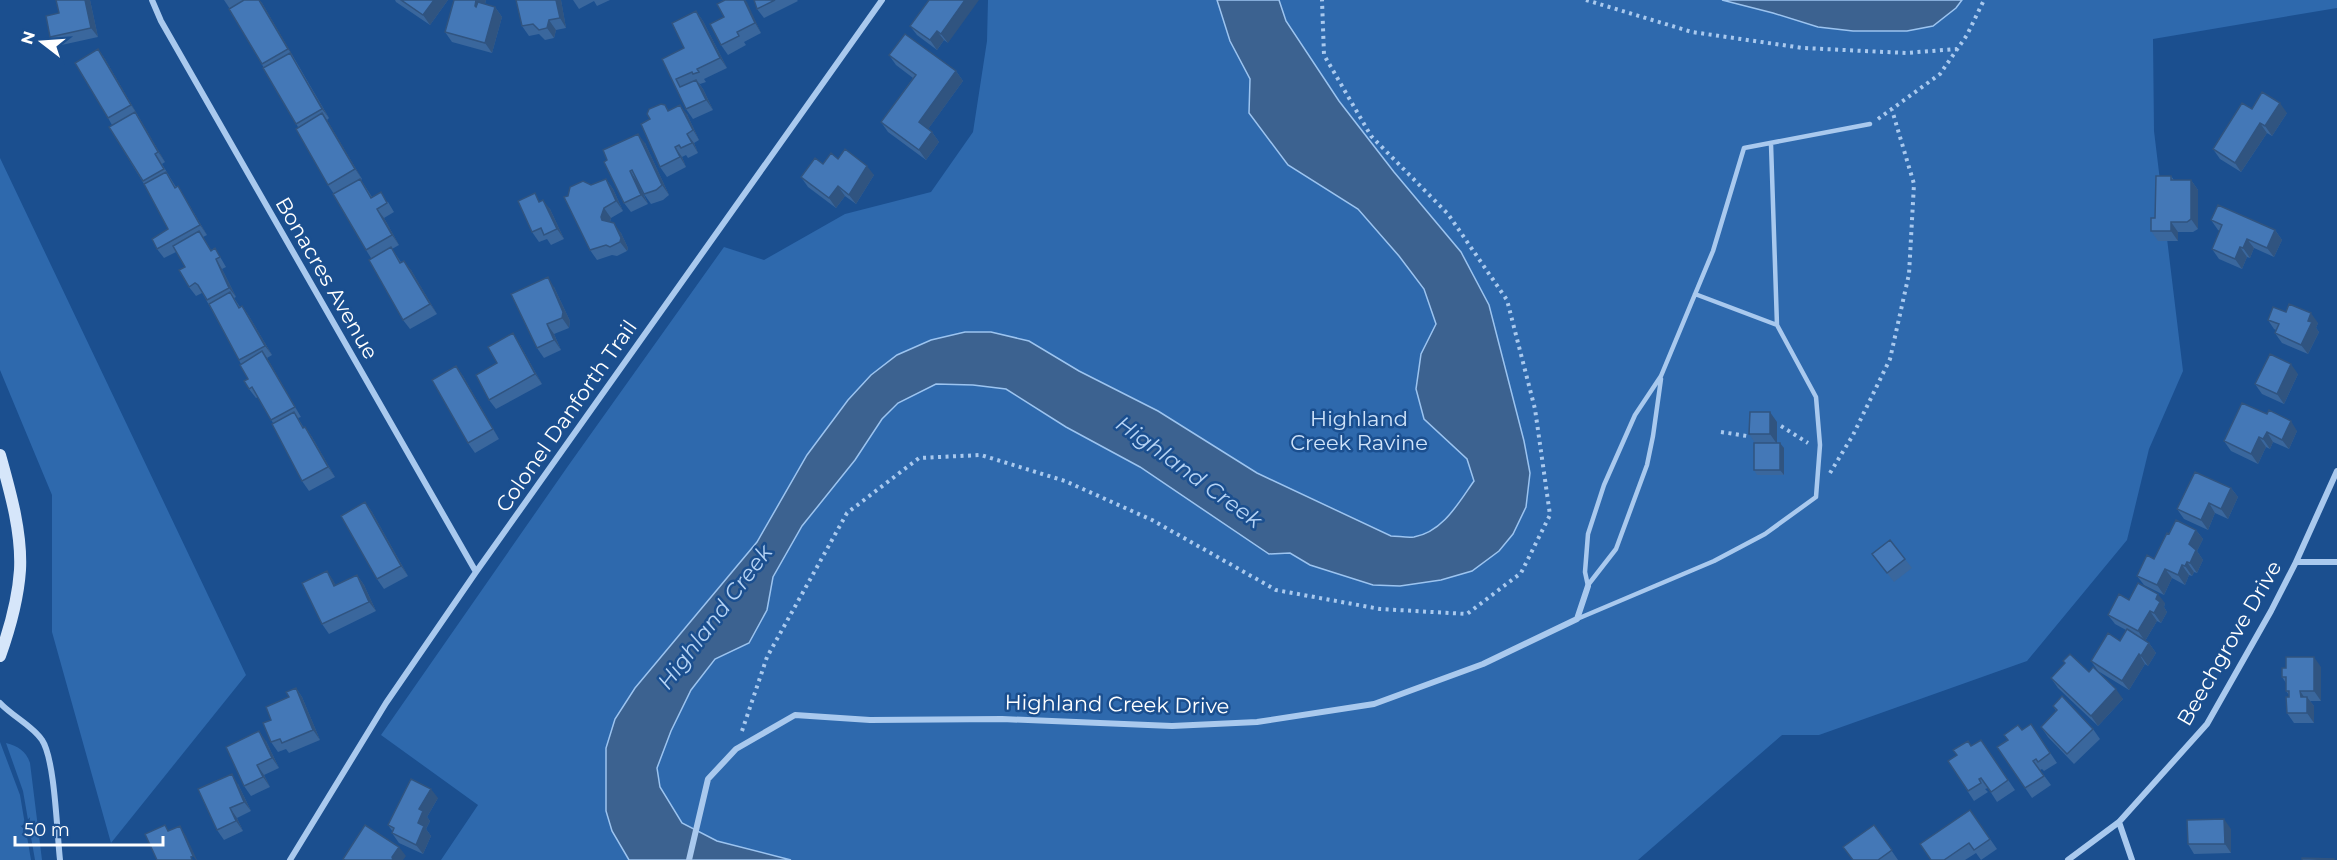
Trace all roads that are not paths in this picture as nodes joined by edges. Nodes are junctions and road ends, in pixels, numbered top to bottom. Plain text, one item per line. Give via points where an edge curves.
1 (152, 0) edge
2 (882, 0) edge
3 (1870, 124) road end
4 (1771, 144) junction
5 (1695, 294) junction
6 (1777, 325) junction
7 (1661, 376) junction
8 (0, 455) edge
9 (2337, 471) edge
10 (2296, 562) junction
11 (2337, 562) edge
12 (476, 572) junction
13 (1588, 586) junction
14 (1577, 619) junction
15 (0, 656) edge
16 (0, 703) edge
17 (2119, 822) junction
18 (60, 860) edge
19 (290, 860) edge
20 (689, 860) edge
21 (2068, 860) edge
22 (2132, 860) edge

1 - 12 street, Bonacres Avenue
2 - 12 street, Colonel Danforth Trail
3 - 4 lane
4 - 5 lane via 1744,148 1713,250
4 - 6 lane
5 - 6 lane
5 - 7 lane
6 - 14 lane via 1816,397 1820,445 1816,497 1765,534 1714,561
7 - 13 lane via 1647,465 1616,549
7 - 13 lane via 1635,415 1604,485 1587,534
8 - 15 street via 15,519 20,570 12,622
9 - 10 street, Beechgrove Drive
10 - 11 street
10 - 17 street, Beechgrove Drive via 2207,724
12 - 19 street, Colonel Danforth Trail via 386,703
13 - 14 street
14 - 20 street, Highland Creek Drive via 1483,664 1374,704 1257,722 1172,726 795,715 736,749 708,778
16 - 18 street via 35,732 47,749
17 - 21 street, Beechgrove Drive
17 - 22 street

